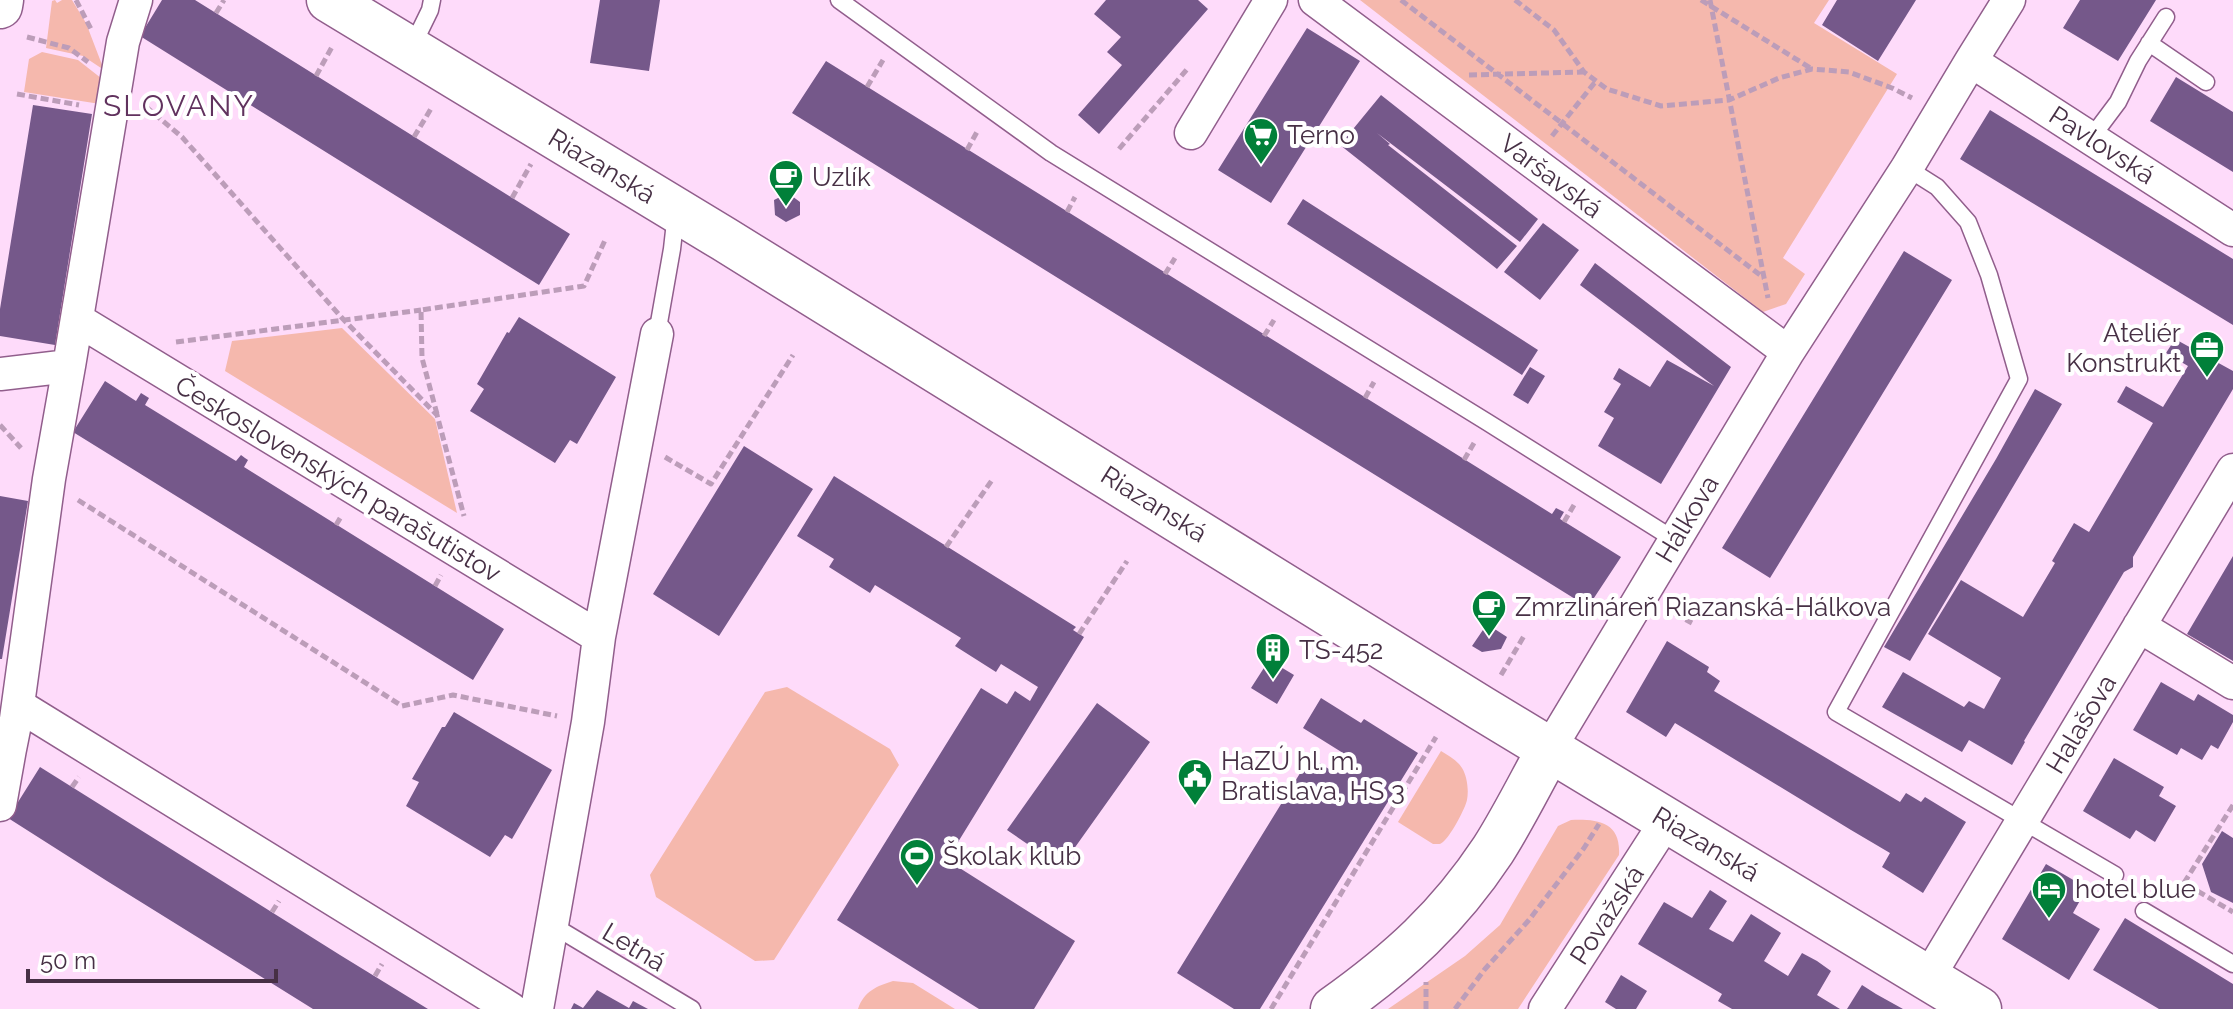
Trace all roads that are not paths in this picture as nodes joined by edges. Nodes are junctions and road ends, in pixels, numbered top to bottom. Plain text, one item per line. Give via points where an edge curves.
1 (136, 0) edge
2 (329, 0) edge
3 (432, 0) edge
4 (839, 0) edge
5 (1271, 0) edge
6 (1315, 0) edge
7 (2009, 0) edge
8 (2166, 17) dead end
9 (2149, 43) junction
10 (410, 51) junction
11 (1971, 61) junction
12 (2206, 82) dead end
13 (1191, 133) dead end
14 (2091, 138) junction
15 (1907, 168) junction
16 (676, 210) junction
17 (2233, 230) edge
18 (78, 320) junction
19 (657, 334) joint
20 (1788, 352) junction
21 (69, 366) junction
22 (0, 374) edge
23 (2233, 470) edge
24 (1675, 540) junction
25 (2139, 626) junction
26 (599, 637) junction
27 (2233, 683) edge
28 (11, 731) edge
29 (1550, 748) junction
30 (0, 805) edge
31 (1667, 820) junction
32 (2023, 821) junction
33 (2115, 875) dead end
34 (2144, 911) dead end
35 (552, 925) junction
36 (2233, 964) edge
37 (1955, 999) edge
38 (511, 1009) edge
39 (537, 1009) edge
40 (692, 1009) edge
41 (1333, 1009) edge
42 (1545, 1009) edge

1 - 18 street via 123,42
2 - 10 street, Riazanská
3 - 10 lane
4 - 24 lane via 1051,153
5 - 13 street
6 - 20 street, Varšavská
7 - 11 street, Hálkova
8 - 9 lane
9 - 12 lane
9 - 14 lane via 2118,102
10 - 16 street, Riazanská
11 - 14 street, Pavlovská
11 - 15 street, Hálkova
14 - 17 street, Pavlovská
15 - 20 street, Hálkova
15 - 32 lane via 1937,187 1968,222 2019,379 1836,712
16 - 19 lane
16 - 29 street, Riazanská
18 - 21 street
18 - 26 street, Československých parašutistov
19 - 26 street
20 - 24 street, Hálkova
21 - 22 street
21 - 28 street
23 - 25 street, Halašova
24 - 29 street, Hálkova
25 - 27 street
25 - 32 street, Halašova
26 - 35 street
28 - 30 street
28 - 38 street
29 - 31 street, Riazanská
29 - 41 street, Hálkova via 1459,897 1394,964
31 - 37 street, Riazanská
31 - 42 street, Považská
32 - 33 lane
32 - 37 street, Halašova
34 - 36 lane
35 - 39 street
35 - 40 lane, Letná

